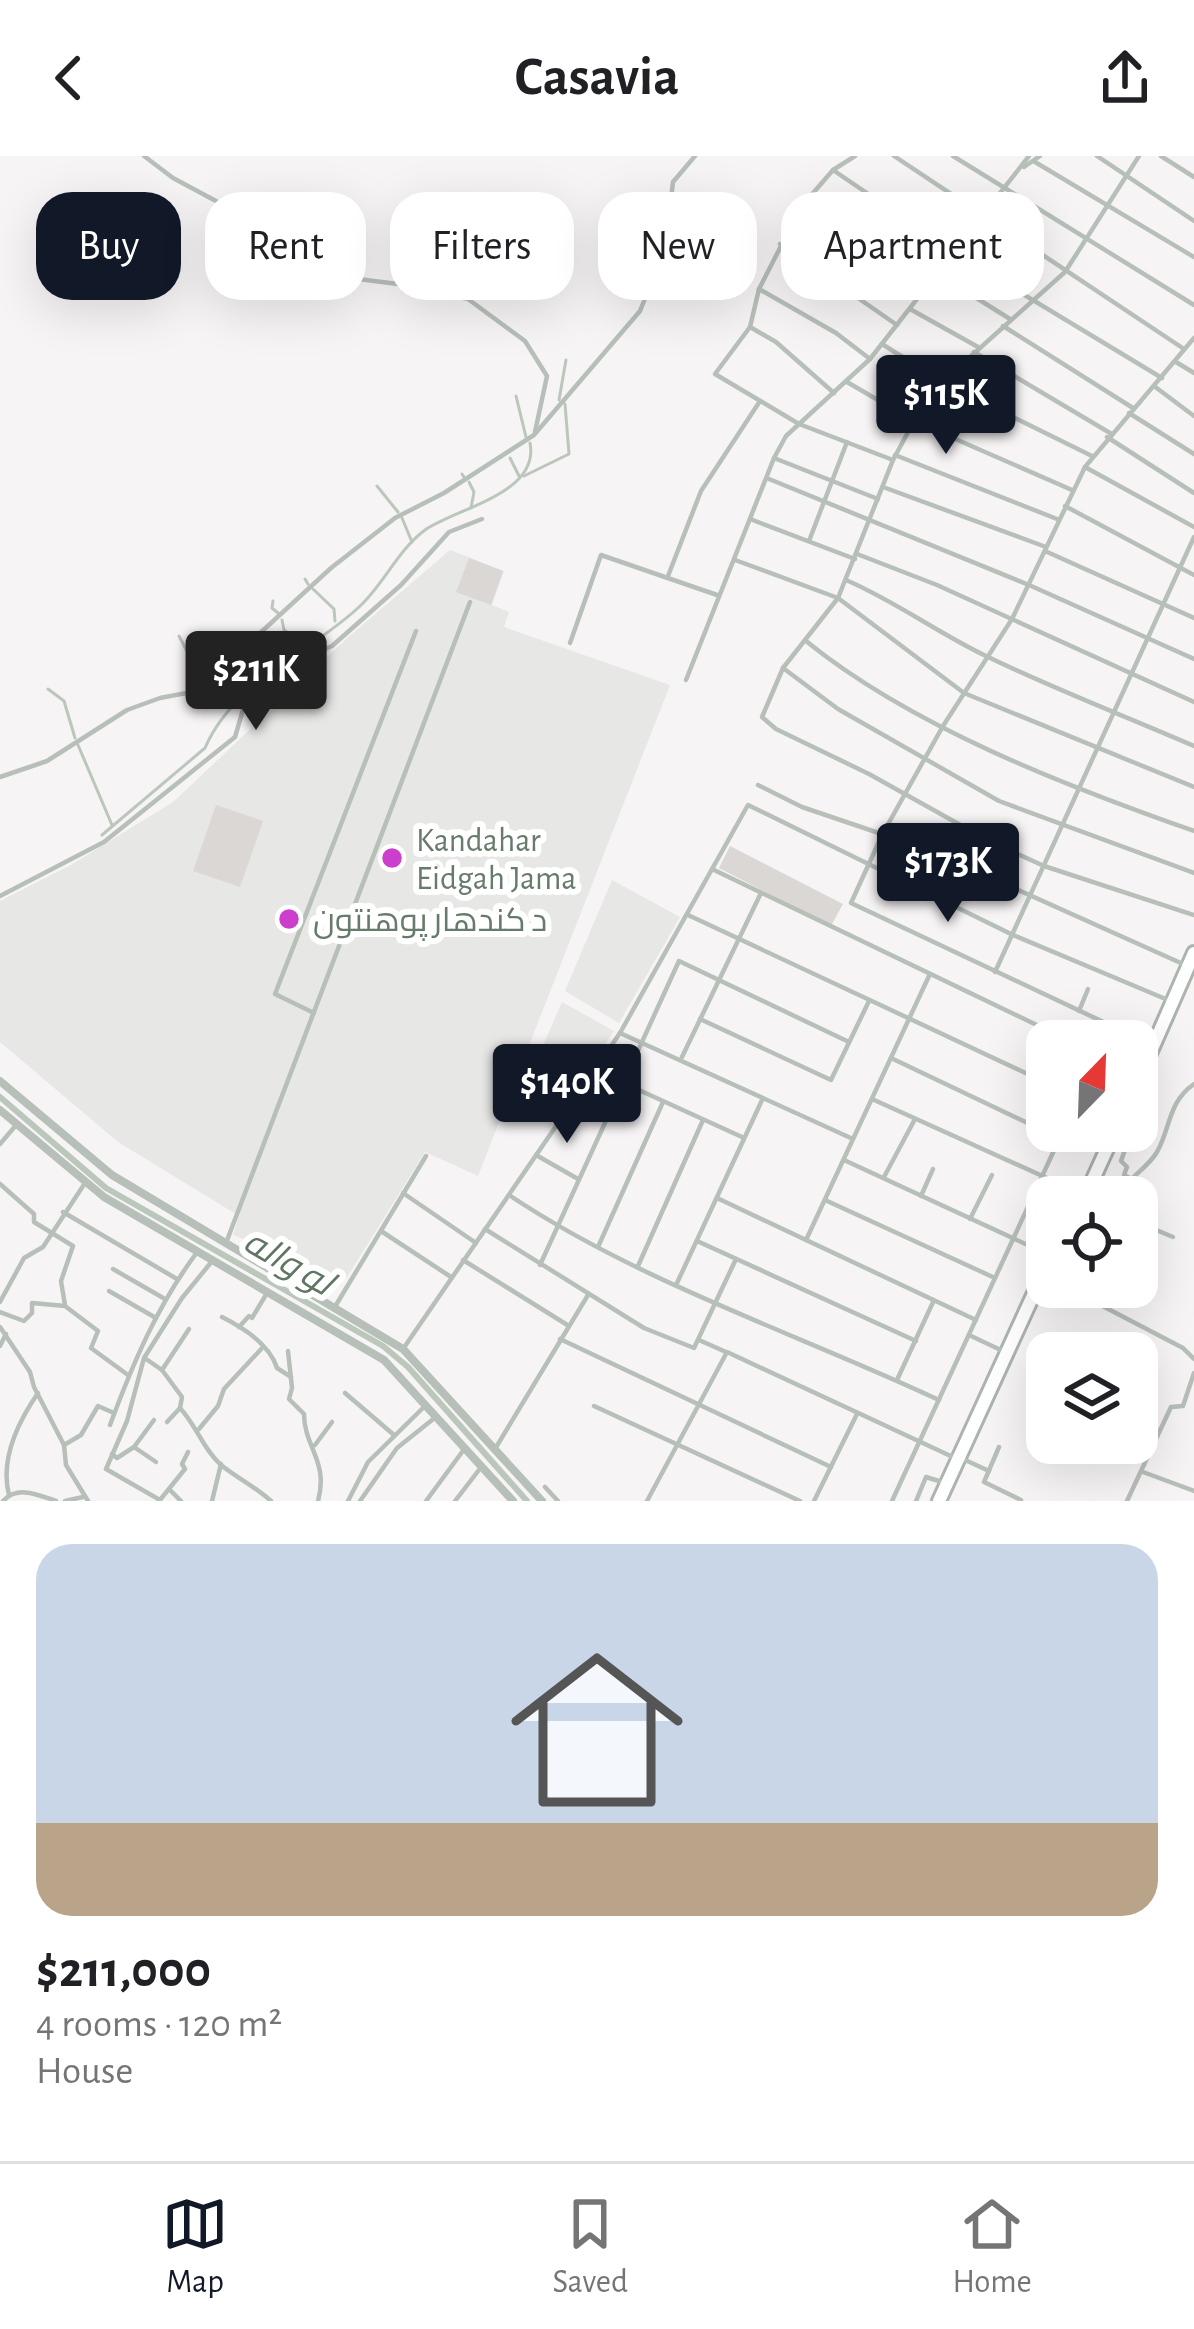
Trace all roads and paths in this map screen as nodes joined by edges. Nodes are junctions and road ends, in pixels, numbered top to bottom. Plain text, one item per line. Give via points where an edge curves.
1 (144, 156) edge
2 (695, 156) edge
3 (855, 156) edge
4 (894, 156) edge
5 (953, 156) edge
6 (1097, 156) edge
7 (1139, 156) edge
8 (1161, 156) edge
9 (1034, 158) edge
10 (833, 170) junction
11 (1124, 176) junction
12 (1194, 177) edge
13 (1006, 189) junction
14 (814, 192) edge
15 (865, 192) edge
16 (946, 192) edge
17 (1004, 192) edge
18 (1105, 205) junction
19 (1194, 221) edge
20 (1084, 239) junction
21 (780, 244) joint
22 (1194, 257) edge
23 (1044, 258) edge
24 (1065, 272) junction
25 (759, 289) junction
26 (917, 300) edge
27 (979, 300) edge
28 (1031, 301) junction
29 (1194, 305) edge
30 (910, 309) junction
31 (1010, 320) junction
32 (897, 325) junction
33 (1003, 326) junction
34 (749, 327) junction
35 (1194, 338) edge
36 (882, 344) junction
37 (976, 349) junction
38 (1185, 350) junction
39 (869, 358) junction
40 (1176, 362) junction
41 (1194, 374) edge
42 (1162, 378) junction
43 (848, 382) junction
44 (942, 382) junction
45 (1154, 386) junction
46 (834, 393) junction
47 (760, 401) junction
48 (1131, 410) junction
49 (1194, 416) edge
50 (914, 421) junction
51 (799, 424) junction
52 (534, 435) junction
53 (1109, 435) junction
54 (848, 442) junction
55 (1194, 454) edge
56 (1092, 456) junction
57 (894, 457) junction
58 (774, 458) junction
59 (1085, 466) junction
60 (766, 478) junction
61 (833, 481) junction
62 (883, 487) junction
63 (1072, 490) junction
64 (1194, 493) edge
65 (878, 499) junction
66 (825, 502) junction
67 (1065, 506) junction
68 (482, 519) dead end
69 (750, 519) junction
70 (1059, 519) junction
71 (870, 520) junction
72 (1194, 527) edge
73 (1194, 537) edge
74 (809, 542) junction
75 (1046, 549) junction
76 (856, 556) junction
77 (734, 559) junction
78 (1178, 567) junction
79 (1194, 574) edge
80 (668, 578) junction
81 (846, 580) junction
82 (1029, 585) junction
83 (719, 596) junction
84 (838, 598) junction
85 (470, 602) dead end
86 (1163, 603) junction
87 (1194, 618) edge
88 (1012, 619) junction
89 (416, 631) dead end
90 (1146, 638) junction
91 (806, 641) junction
92 (570, 643) dead end
93 (988, 657) junction
94 (1194, 659) edge
95 (783, 668) junction
96 (1130, 674) junction
97 (686, 680) dead end
98 (964, 693) junction
99 (1194, 702) edge
100 (1114, 712) junction
101 (943, 726) junction
102 (1194, 746) edge
103 (1097, 748) junction
104 (925, 758) junction
105 (0, 777) edge
106 (758, 785) dead end
107 (1194, 788) edge
108 (1079, 789) junction
109 (906, 794) junction
110 (1062, 827) junction
111 (1194, 831) edge
112 (882, 835) junction
113 (869, 863) junction
114 (1044, 866) junction
115 (712, 869) junction
116 (1194, 873) edge
117 (760, 895) junction
118 (0, 896) edge
119 (1029, 898) junction
120 (688, 915) junction
121 (1194, 915) edge
122 (1013, 935) junction
123 (737, 940) junction
124 (1194, 942) edge
125 (1189, 968) edge
126 (995, 972) junction
127 (928, 976) junction
128 (719, 980) junction
129 (1088, 988) dead end
130 (1168, 1000) junction
131 (869, 1001) junction
132 (1078, 1011) junction
133 (314, 1013) junction
134 (700, 1019) junction
135 (908, 1019) junction
136 (1098, 1020) edge
137 (1026, 1021) edge
138 (1158, 1022) edge
139 (1158, 1029) edge
140 (620, 1033) junction
141 (642, 1042) junction
142 (849, 1042) junction
143 (891, 1058) junction
144 (681, 1060) junction
145 (595, 1070) junction
146 (1026, 1073) edge
147 (0, 1081) edge
148 (624, 1084) junction
149 (1194, 1084) edge
150 (763, 1098) junction
151 (872, 1099) junction
152 (663, 1102) junction
153 (0, 1110) edge
154 (915, 1119) junction
155 (1026, 1119) edge
156 (703, 1120) junction
157 (17, 1124) junction
158 (744, 1138) junction
159 (853, 1139) junction
160 (0, 1144) edge
161 (74, 1144) junction
162 (426, 1156) dead end
163 (536, 1156) junction
164 (844, 1160) junction
165 (60, 1161) junction
166 (933, 1169) dead end
167 (992, 1175) dead end
168 (1040, 1176) edge
169 (1132, 1176) edge
170 (883, 1178) junction
171 (580, 1180) junction
172 (85, 1183) junction
173 (0, 1184) edge
174 (403, 1193) junction
175 (509, 1195) junction
176 (921, 1196) junction
177 (717, 1198) junction
178 (826, 1200) junction
179 (1026, 1211) edge
180 (63, 1212) junction
181 (970, 1219) junction
182 (558, 1227) junction
183 (485, 1229) junction
184 (380, 1230) junction
185 (1158, 1231) edge
186 (52, 1232) junction
187 (1173, 1237) dead end
188 (1013, 1239) junction
189 (806, 1240) junction
190 (697, 1241) junction
191 (226, 1243) junction
192 (476, 1243) junction
193 (1026, 1245) edge
194 (598, 1247) junction
195 (198, 1251) junction
196 (736, 1259) junction
197 (213, 1260) junction
198 (464, 1260) junction
199 (540, 1265) junction
200 (638, 1266) junction
201 (113, 1269) dead end
202 (451, 1277) junction
203 (995, 1278) junction
204 (177, 1279) junction
205 (677, 1285) junction
206 (109, 1292) dead end
207 (268, 1293) junction
208 (588, 1295) junction
209 (166, 1299) junction
210 (934, 1300) junction
211 (0, 1302) edge
212 (717, 1302) junction
213 (336, 1305) junction
214 (65, 1306) junction
215 (1029, 1308) edge
216 (1033, 1308) edge
217 (1108, 1308) edge
218 (0, 1312) edge
219 (222, 1317) dead end
220 (156, 1318) junction
221 (976, 1320) junction
222 (568, 1325) junction
223 (0, 1327) edge
224 (239, 1327) junction
225 (189, 1329) dead end
226 (6, 1334) junction
227 (969, 1335) junction
228 (560, 1340) junction
229 (699, 1340) junction
230 (916, 1341) junction
231 (0, 1346) edge
232 (263, 1347) junction
233 (403, 1349) junction
234 (288, 1351) dead end
235 (727, 1352) junction
236 (1010, 1354) junction
237 (144, 1358) junction
238 (1194, 1359) edge
239 (162, 1370) junction
240 (1194, 1373) edge
241 (128, 1375) junction
242 (291, 1377) junction
243 (897, 1380) junction
244 (345, 1393) dead end
245 (38, 1394) junction
246 (939, 1400) junction
247 (426, 1405) junction
248 (594, 1406) dead end
249 (699, 1406) junction
250 (180, 1408) junction
251 (114, 1413) junction
252 (857, 1414) junction
253 (437, 1416) junction
254 (154, 1420) dead end
255 (167, 1422) dead end
256 (332, 1422) dead end
257 (110, 1425) dead end
258 (200, 1429) junction
259 (394, 1436) junction
260 (920, 1442) junction
261 (315, 1444) junction
262 (64, 1445) junction
263 (677, 1446) junction
264 (999, 1447) dead end
265 (134, 1448) junction
266 (465, 1448) junction
267 (496, 1449) junction
268 (188, 1452) dead end
269 (112, 1454) junction
270 (3, 1457) edge
271 (961, 1460) junction
272 (156, 1462) dead end
273 (221, 1465) junction
274 (482, 1466) junction
275 (831, 1467) junction
276 (988, 1471) junction
277 (1142, 1472) junction
278 (947, 1484) junction
279 (545, 1487) dead end
280 (1031, 1489) dead end
281 (170, 1490) junction
282 (1194, 1491) edge
283 (9, 1492) junction
284 (87, 1499) edge
285 (1020, 1500) edge
286 (3, 1501) edge
287 (56, 1501) edge
288 (65, 1501) edge
289 (181, 1501) edge
290 (212, 1501) edge
291 (271, 1501) edge
292 (318, 1501) edge
293 (348, 1501) edge
294 (360, 1501) edge
295 (426, 1501) edge
296 (455, 1501) edge
297 (513, 1501) edge
298 (542, 1501) edge
299 (558, 1501) edge
300 (647, 1501) edge
301 (800, 1501) edge
302 (814, 1501) edge
303 (892, 1501) edge
304 (916, 1501) edge
305 (942, 1501) edge
306 (1126, 1501) edge

1 - 52 street via 310,273 450,292 489,314 525,341 548,376
2 - 52 street via 673,182 665,249 640,311
3 - 10 street
4 - 16 street
5 - 13 street
6 - 11 street
7 - 11 street
8 - 12 street
9 - 13 street
9 - 18 street
10 - 14 street
10 - 15 street
11 - 18 street
11 - 19 street
13 - 17 street
13 - 20 street
18 - 20 street
18 - 22 street
20 - 24 street
20 - 29 street
21 - 25 street
21 - 32 street
23 - 24 street
24 - 28 street
24 - 38 street
25 - 34 street
25 - 39 street
26 - 30 street
27 - 31 street
28 - 31 street
28 - 42 street
30 - 32 street
30 - 37 street
31 - 33 street
32 - 36 street
33 - 37 street
33 - 48 street
34 - 46 street
34 - 47 street via 715,374
35 - 38 street
36 - 39 street
36 - 44 street
37 - 44 street
37 - 53 street
38 - 40 street
39 - 43 street
40 - 41 street
40 - 42 street
42 - 45 street
43 - 46 street
43 - 50 street
44 - 50 street
44 - 56 street
45 - 48 street
45 - 49 street
46 - 51 street
47 - 51 street
47 - 80 street via 701,491
48 - 53 street
48 - 55 street
50 - 57 street
50 - 63 street
51 - 54 street
51 - 58 street
52 - 105 street via 395,518 197,691 127,710 47,760
53 - 56 street
53 - 64 street
54 - 57 street
54 - 61 street
56 - 59 street
57 - 62 street
57 - 70 street
58 - 60 street
58 - 61 street
59 - 63 street
59 - 72 street
60 - 66 street
60 - 69 street
61 - 65 street
61 - 66 street
62 - 65 street
62 - 75 street
63 - 67 street
65 - 71 street
66 - 71 street
66 - 74 street
67 - 70 street
67 - 78 street
68 - 118 street via 448,532 332,646 286,665 245,703 235,737 104,842
69 - 74 street
69 - 77 street
70 - 75 street
71 - 76 street
71 - 82 street
73 - 78 street
74 - 76 street
75 - 82 street
75 - 86 street
76 - 81 street
76 - 88 street
77 - 83 street
77 - 84 street
78 - 79 street
78 - 86 street
80 - 83 street
80 - 92 street via 602,554
81 - 84 street
81 - 93 street
82 - 88 street
82 - 90 street
83 - 97 street
84 - 91 street
84 - 98 street
85 - 133 street
86 - 87 street
86 - 90 street
88 - 93 street
88 - 96 street
89 - 133 street via 275,994
90 - 94 street
90 - 96 street
91 - 95 street
91 - 101 street
93 - 98 street
93 - 100 street
95 - 104 street via 838,710
95 - 109 street via 762,717
96 - 99 street
96 - 100 street
98 - 101 street
98 - 103 street
100 - 102 street
100 - 103 street
101 - 104 street
101 - 108 street
103 - 107 street
103 - 108 street
104 - 109 street
104 - 110 street
106 - 112 street
108 - 110 street
108 - 111 street
109 - 112 street
109 - 114 street
110 - 114 street
110 - 116 street
112 - 113 street
112 - 119 street
113 - 115 street via 748,805
113 - 122 street
113 - 126 street via 851,903
114 - 119 street
114 - 121 street
115 - 117 street
115 - 120 street
117 - 123 street
117 - 127 street
119 - 122 street
119 - 125 street
120 - 123 street
120 - 140 street
122 - 126 street
122 - 130 street
123 - 128 street
123 - 131 street
124 - 125 main road
125 - 130 main road
125 - 139 main road
126 - 132 street
127 - 135 street
127 - 137 street
128 - 134 street
128 - 141 street via 680,962
128 - 142 street
129 - 132 street
130 - 138 main road
131 - 135 street
131 - 142 street
132 - 136 street
133 - 191 street
134 - 142 street via 831,1080
134 - 144 street
135 - 143 street
135 - 146 street
140 - 141 street
140 - 145 street
141 - 144 street
141 - 148 street
143 - 151 street
143 - 155 street
144 - 150 street
145 - 148 street
145 - 163 street
147 - 161 street
148 - 152 street
148 - 171 street
149 - 169 street via 1174,1105 1156,1154
150 - 158 street
150 - 159 street
151 - 154 street
151 - 159 street
152 - 156 street
152 - 194 street
153 - 157 street
154 - 168 street
154 - 170 street
156 - 158 street
156 - 200 street
157 - 160 street
157 - 165 street
158 - 177 street
159 - 164 street
161 - 165 street
161 - 191 street
162 - 174 street
163 - 171 street
163 - 175 street
164 - 170 street
164 - 178 street
165 - 172 street
166 - 176 street
167 - 181 street
170 - 176 street
171 - 182 street
172 - 180 street
172 - 195 street
173 - 186 street
174 - 184 street
174 - 192 street
175 - 182 street
175 - 183 street
176 - 181 street
177 - 189 street
177 - 190 street
178 - 189 street
178 - 203 street
179 - 188 street
180 - 186 street
180 - 204 street
181 - 188 street
182 - 194 street
182 - 199 street
183 - 192 street
183 - 199 street
184 - 202 street
184 - 213 street
185 - 187 street
186 - 211 street via 24,1258
186 - 214 street via 73,1246 61,1281
188 - 193 street
188 - 203 street
189 - 210 street
190 - 196 street
190 - 205 street
191 - 213 street
192 - 198 street
194 - 200 street
195 - 197 street
195 - 204 street
196 - 212 street
196 - 230 street
197 - 207 street
197 - 237 street
198 - 202 street
198 - 222 street
199 - 208 street
200 - 205 street
201 - 209 street
202 - 233 street
203 - 221 street
204 - 209 street
205 - 212 street
206 - 220 street
207 - 224 street
207 - 247 street via 366,1347
208 - 222 street
208 - 229 street via 694,1348
209 - 220 street
210 - 221 street
210 - 230 street
212 - 229 street
212 - 243 street
213 - 233 street
214 - 218 street via 32,1303 24,1321
214 - 241 street via 98,1331 91,1348
215 - 236 main road
216 - 236 main road
217 - 238 street
219 - 224 street
220 - 241 street
221 - 227 street
222 - 228 street
223 - 226 street
224 - 232 street
225 - 239 street
226 - 231 street
226 - 245 street
227 - 236 street
227 - 246 street
228 - 249 street
228 - 267 street
229 - 235 street
230 - 243 street
232 - 242 street
232 - 258 street
233 - 267 street
234 - 242 street
235 - 249 street
235 - 252 street
236 - 271 main road
237 - 239 street
237 - 269 street
239 - 250 street via 182,1396
240 - 277 street
241 - 251 street
242 - 261 street via 290,1399
243 - 246 street
244 - 259 street
245 - 262 street
245 - 270 street
246 - 260 street
247 - 253 street
247 - 259 street
248 - 263 street
249 - 263 street
249 - 275 street
250 - 255 street
250 - 258 street
251 - 257 street
251 - 262 street via 98,1406 81,1435
252 - 260 street
252 - 275 street
253 - 266 street
253 - 294 street via 397,1448
254 - 265 street
256 - 261 street
258 - 273 street
259 - 293 street via 368,1462
260 - 271 street
260 - 303 street
261 - 292 street
262 - 284 street
263 - 300 street
263 - 301 street
264 - 276 street
265 - 269 street
265 - 272 street
266 - 274 street
266 - 295 street
267 - 298 street
268 - 281 street
269 - 281 street via 106,1469 128,1484 159,1500
270 - 283 street
271 - 276 street
271 - 278 main road
271 - 305 main road
273 - 290 street
273 - 291 street
274 - 296 street
274 - 297 street
275 - 302 street
276 - 285 street via 984,1482
277 - 282 street
277 - 306 street
278 - 304 street via 926,1477
278 - 305 main road
279 - 299 street
280 - 285 street
281 - 289 street
283 - 286 street
283 - 287 street
284 - 288 street

